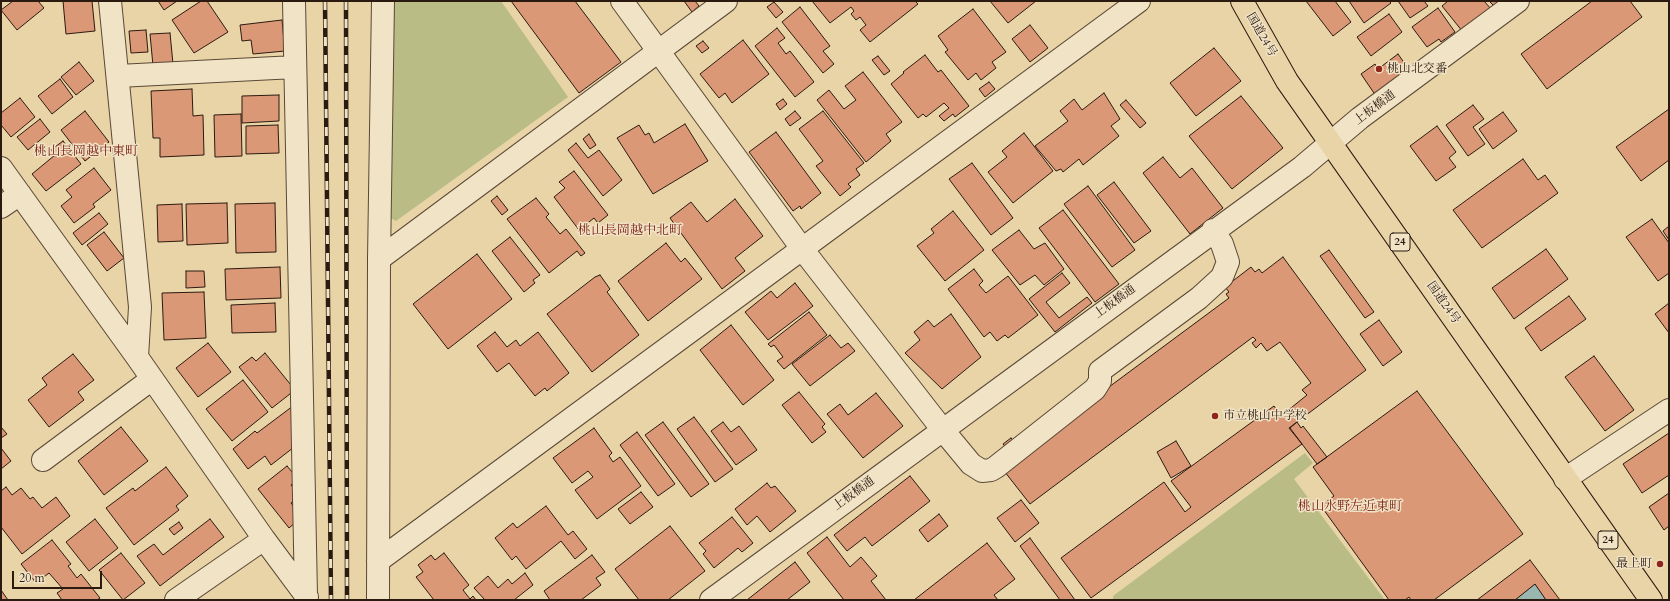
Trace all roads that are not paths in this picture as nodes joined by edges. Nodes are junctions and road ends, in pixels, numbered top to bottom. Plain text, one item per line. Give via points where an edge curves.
1 (110, 1) edge
2 (294, 1) edge
3 (383, 1) edge
4 (622, 1) edge
5 (726, 1) edge
6 (1139, 1) edge
7 (1518, 1) edge
8 (1249, 4) edge
9 (658, 51) junction
10 (295, 68) junction
11 (118, 76) junction
12 (1330, 142) junction
13 (1, 168) edge
14 (20, 194) junction
15 (1, 207) edge
16 (1213, 230) junction
17 (802, 250) junction
18 (379, 259) junction
19 (137, 358) junction
20 (152, 379) junction
21 (1669, 410) edge
22 (942, 429) junction
23 (43, 460) dead end
24 (1565, 480) junction
25 (264, 538) junction
26 (378, 561) junction
27 (307, 597) edge
28 (176, 600) edge
29 (378, 600) edge
30 (711, 600) edge
31 (1650, 600) edge

1 - 11 street
2 - 10 street
3 - 18 street
4 - 9 street
5 - 9 street
6 - 17 street
7 - 12 street, 上板橋通
8 - 12 highway, 国道24号 / 24 via 1287,81
9 - 17 street
9 - 18 street
10 - 11 street
10 - 27 street
11 - 19 street via 140,307
12 - 16 street, 上板橋通 via 1302,167
12 - 24 highway, 国道24号 / 24
13 - 14 street
14 - 15 street
14 - 19 street
16 - 22 street, 上板橋通
16 - 22 street via 1222,244 1228,262 1222,277 1199,298 1100,371 1100,381 1095,389 996,467 982,471 971,464
17 - 22 street
17 - 26 street
18 - 26 street
19 - 20 street
20 - 23 street
20 - 25 street
21 - 24 street
22 - 30 street, 上板橋通
24 - 31 highway, 国道24号 / 24
25 - 27 street
25 - 28 street
26 - 29 street

